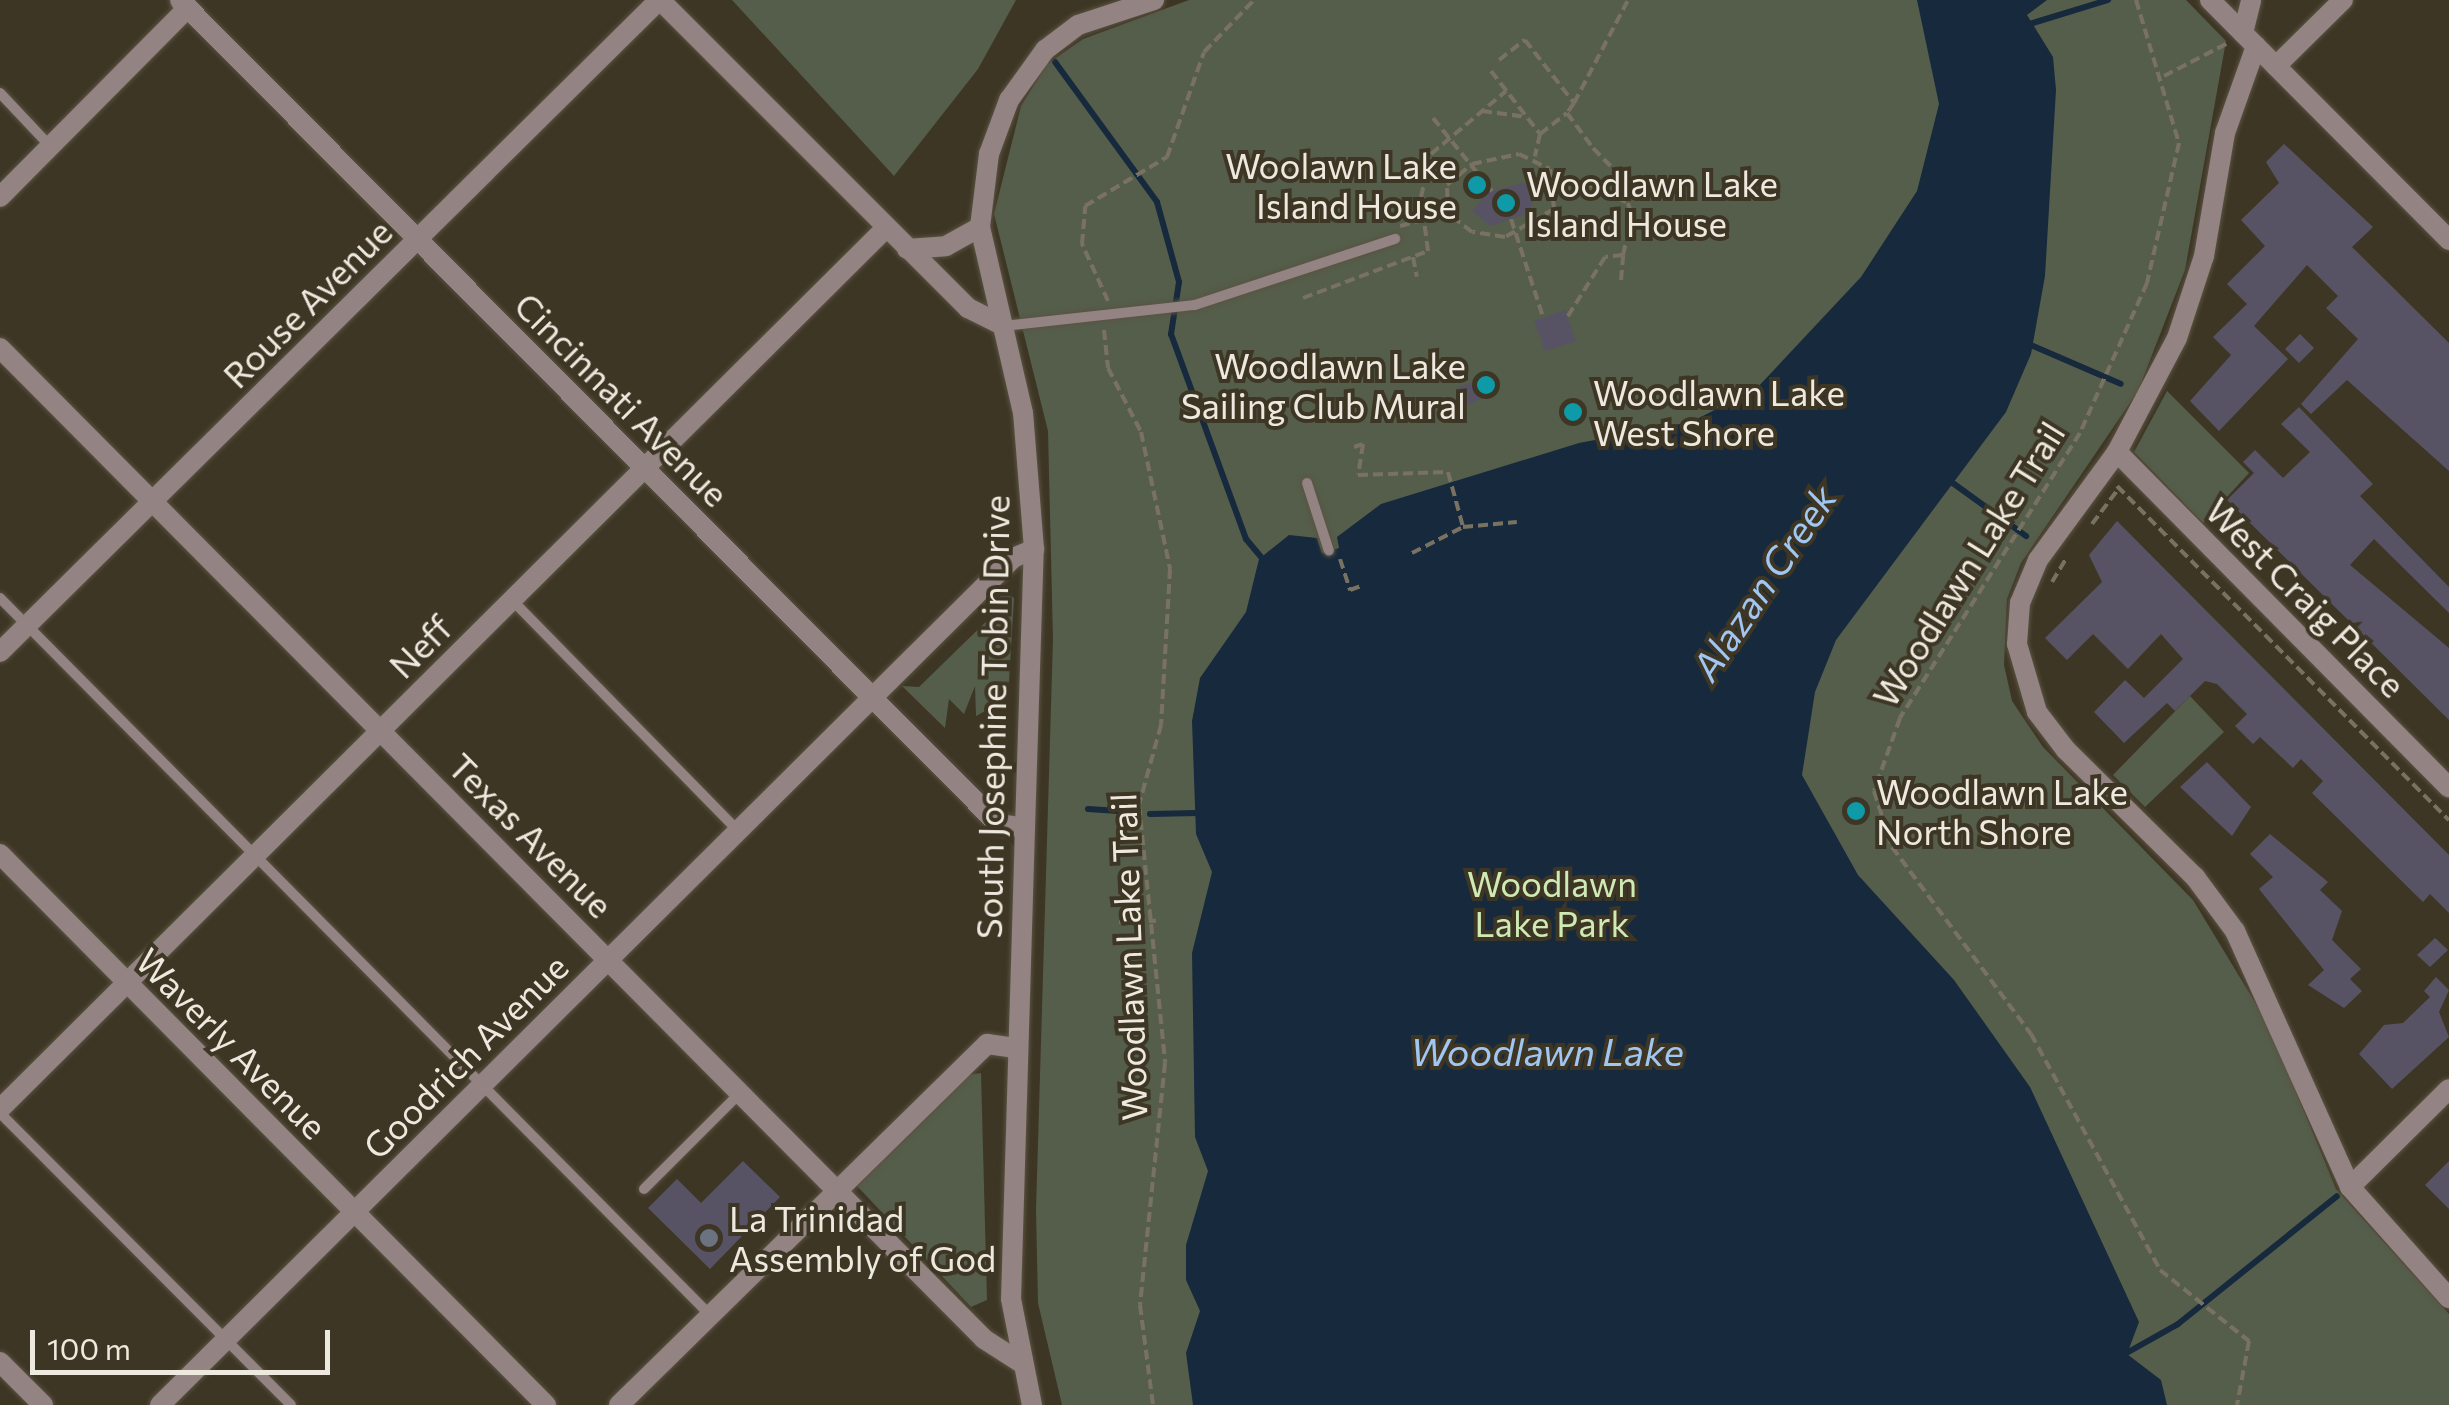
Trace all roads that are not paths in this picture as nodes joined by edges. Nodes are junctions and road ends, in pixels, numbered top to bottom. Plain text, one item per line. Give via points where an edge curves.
1 (660, 0) edge
2 (2251, 0) edge
3 (2343, 0) edge
4 (1142, 2) edge
5 (2215, 2) edge
6 (184, 4) edge
7 (2242, 41) junction
8 (2276, 66) junction
9 (0, 94) edge
10 (50, 146) junction
11 (0, 197) edge
12 (980, 226) junction
13 (886, 228) junction
14 (1395, 233) road end
15 (417, 239) junction
16 (2449, 240) edge
17 (907, 249) junction
18 (1004, 326) junction
19 (0, 348) edge
20 (2118, 452) junction
21 (644, 468) junction
22 (1307, 482) dead end
23 (153, 502) junction
24 (1328, 548) road end
25 (1034, 549) junction
26 (0, 598) edge
27 (512, 600) junction
28 (27, 626) junction
29 (0, 652) edge
30 (872, 698) junction
31 (381, 731) junction
32 (2449, 787) edge
33 (1025, 828) junction
34 (737, 830) junction
35 (0, 854) edge
36 (256, 856) junction
37 (608, 957) junction
38 (128, 983) junction
39 (1014, 1048) junction
40 (482, 1089) junction
41 (2449, 1089) edge
42 (741, 1092) junction
43 (0, 1111) edge
44 (2350, 1187) junction
45 (644, 1189) dead end
46 (838, 1189) junction
47 (354, 1214) junction
48 (2449, 1298) edge
49 (710, 1315) junction
50 (225, 1340) junction
51 (0, 1362) edge
52 (1020, 1362) junction
53 (43, 1405) edge
54 (160, 1405) edge
55 (291, 1405) edge
56 (546, 1405) edge
57 (619, 1405) edge
58 (1032, 1405) edge

1 - 13 street
1 - 15 street, Rouse Avenue
2 - 7 street
3 - 8 street
4 - 12 street, South Josephine Tobin Drive via 1078,25 1019,82 989,154
5 - 7 street
6 - 10 street
6 - 15 street, Cincinnati Avenue
7 - 8 street
7 - 20 street via 2204,256 2177,338
8 - 16 street
9 - 10 lane
10 - 11 street
12 - 17 street via 946,246
12 - 18 street, South Josephine Tobin Drive
13 - 17 street
13 - 21 street, Neff
14 - 18 lane via 1195,305
15 - 21 street, Cincinnati Avenue
15 - 23 street, Rouse Avenue
17 - 18 street via 968,308
18 - 25 street, South Josephine Tobin Drive via 1029,455
19 - 23 street, Texas Avenue
20 - 32 street, West Craig Place
20 - 44 street via 2038,560 2020,603 2029,694 2066,750 2174,853 2235,931
21 - 27 street, Neff
21 - 30 street, Cincinnati Avenue
22 - 24 lane
23 - 28 street, Rouse Avenue
23 - 31 street, Texas Avenue
25 - 30 street, Goodrich Avenue via 1013,558
25 - 33 street, South Josephine Tobin Drive
26 - 28 lane
27 - 31 street, Neff
27 - 34 lane
28 - 29 street, Rouse Avenue
28 - 36 lane
30 - 33 street, Cincinnati Avenue via 998,824
30 - 34 street, Goodrich Avenue
31 - 36 street, Neff
31 - 37 street, Texas Avenue
33 - 39 street, South Josephine Tobin Drive
34 - 37 street, Goodrich Avenue
35 - 38 street, Waverly Avenue
36 - 38 street, Neff
36 - 40 lane
37 - 40 street, Goodrich Avenue
37 - 42 street, Texas Avenue
38 - 43 street, Neff
38 - 47 street, Waverly Avenue
39 - 46 street via 987,1044
39 - 52 street, South Josephine Tobin Drive via 1011,1299
40 - 47 street, Goodrich Avenue
40 - 49 lane
41 - 44 street
42 - 45 lane
42 - 46 street, Texas Avenue
43 - 50 lane
44 - 48 street
46 - 49 street
46 - 52 street, Texas Avenue via 984,1339
47 - 50 street, Goodrich Avenue
47 - 56 street, Waverly Avenue
49 - 57 street
50 - 54 street, Goodrich Avenue
50 - 55 lane
51 - 53 street
52 - 58 street, South Josephine Tobin Drive

